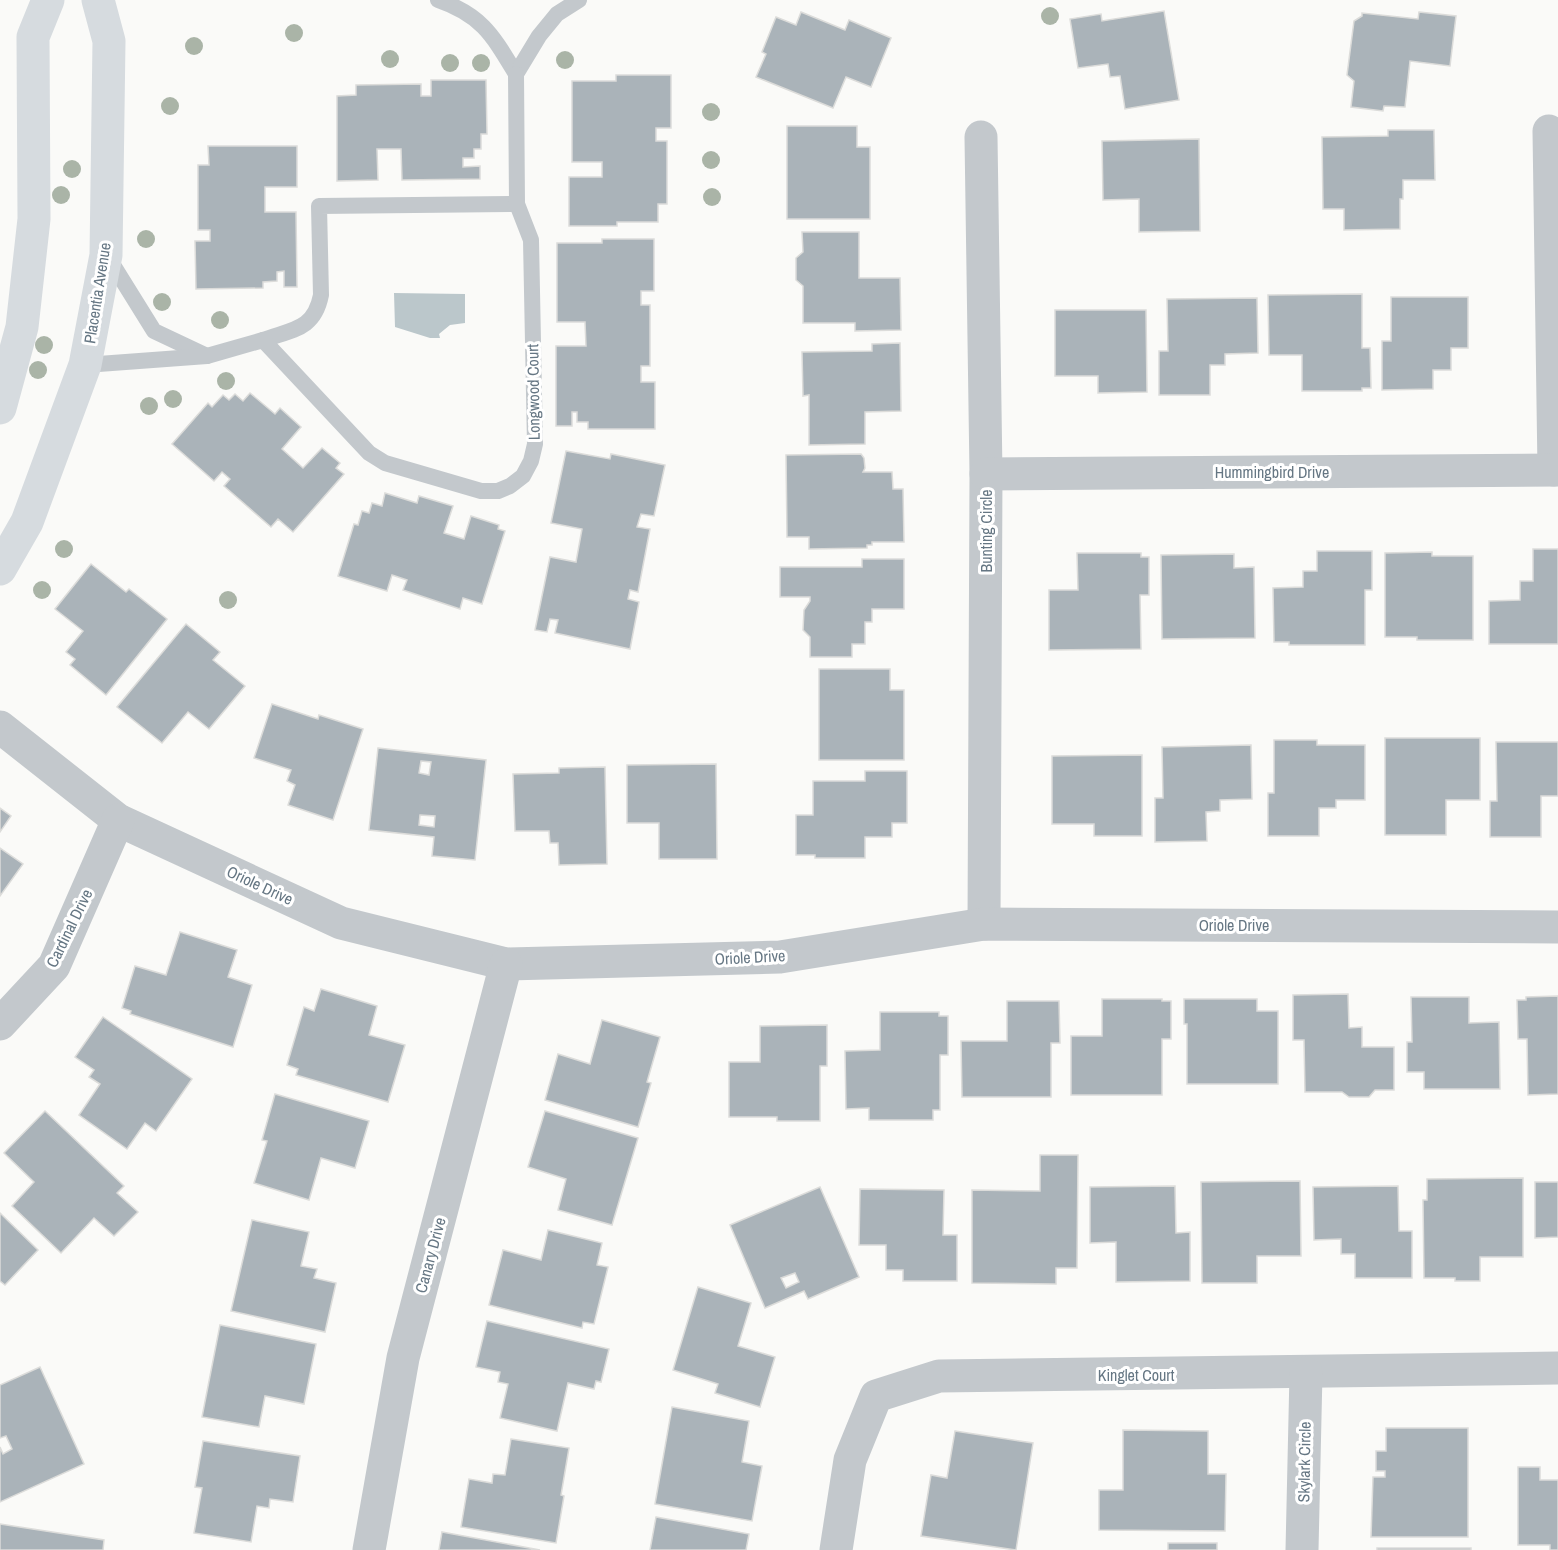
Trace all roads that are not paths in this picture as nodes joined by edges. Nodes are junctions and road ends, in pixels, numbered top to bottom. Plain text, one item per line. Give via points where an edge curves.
1 (48, 0) edge
2 (98, 0) edge
3 (438, 0) edge
4 (579, 0) edge
5 (516, 74) junction
6 (1549, 130) dead end
7 (981, 137) dead end
8 (517, 204) junction
9 (106, 255) junction
10 (263, 340) junction
11 (207, 356) junction
12 (85, 364) junction
13 (0, 408) edge
14 (1556, 470) edge
15 (986, 474) junction
16 (0, 569) edge
17 (0, 727) edge
18 (118, 820) junction
19 (984, 924) junction
20 (1558, 927) edge
21 (506, 964) junction
22 (0, 1024) edge
23 (1558, 1368) edge
24 (1306, 1373) junction
25 (369, 1550) edge
26 (836, 1550) edge
27 (1302, 1550) edge

1 - 13 main road via 33,37 34,219 22,327
2 - 9 main road, Placentia Avenue via 109,41
3 - 5 lane via 462,9 478,21
4 - 5 lane via 557,14
5 - 8 lane, Longwood Court
6 - 14 street
7 - 15 street, Bunting Circle
8 - 10 lane via 319,206 319,308 308,323
8 - 10 lane, Longwood Court via 531,240 535,444 523,476 510,486 481,491 385,463 369,453
9 - 11 lane via 154,331
9 - 12 main road, Placentia Avenue
10 - 11 lane
11 - 12 lane
12 - 16 main road, Placentia Avenue via 27,522
14 - 15 street, Hummingbird Drive
15 - 19 street, Bunting Circle
17 - 18 street, Oriole Drive
18 - 21 street, Oriole Drive via 340,922
18 - 22 street, Cardinal Drive via 54,966
19 - 20 street, Oriole Drive
19 - 21 street, Oriole Drive via 780,957
21 - 25 street, Canary Drive via 403,1358
23 - 24 street, Kinglet Court
24 - 26 street, Kinglet Court via 939,1376 876,1396 850,1460
24 - 27 street, Skylark Circle

